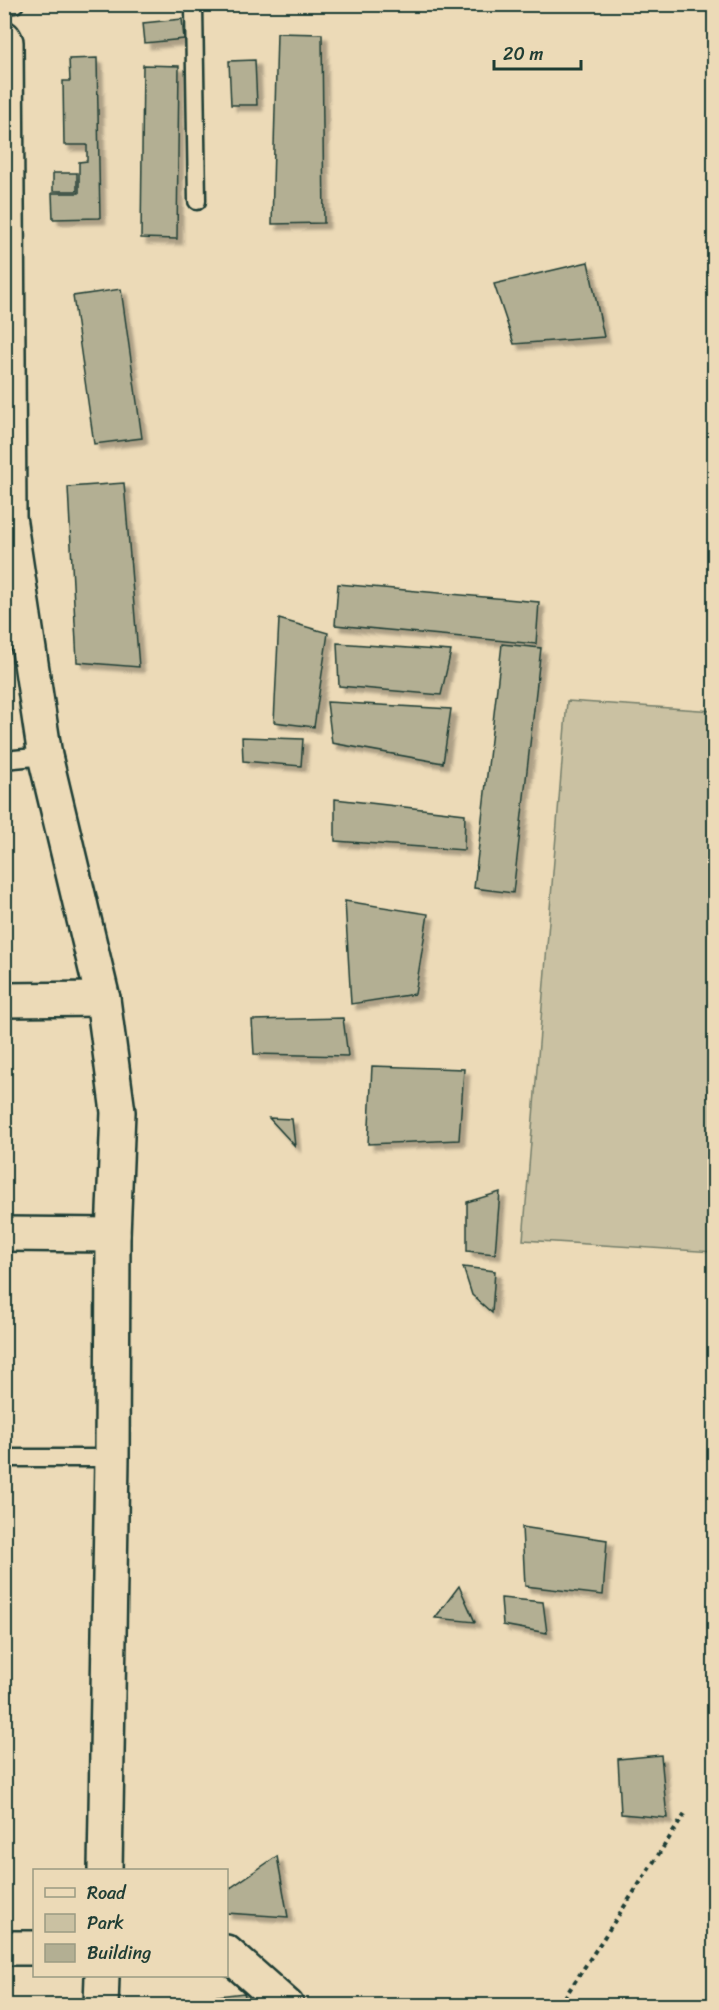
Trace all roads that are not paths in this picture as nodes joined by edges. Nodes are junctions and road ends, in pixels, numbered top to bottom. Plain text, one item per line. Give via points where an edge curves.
1 (15, 4) edge
2 (192, 4) edge
3 (4, 6) edge
4 (4, 38) edge
5 (197, 201) dead end
6 (5, 248) edge
7 (45, 756) junction
8 (4, 760) edge
9 (103, 999) junction
10 (4, 1000) edge
11 (4, 1234) edge
12 (113, 1235) junction
13 (4, 1458) edge
14 (112, 1458) junction
15 (105, 1869) edge
16 (4, 1948) edge
17 (33, 1948) edge
18 (228, 1954) edge
19 (102, 1977) edge
20 (101, 2006) edge
21 (287, 2006) edge

1 - 3 lane
2 - 5 lane
4 - 6 street
6 - 7 street via 9,517
7 - 8 lane
7 - 9 street
9 - 10 street
9 - 12 street via 118,1112
11 - 12 street
12 - 14 street
13 - 14 lane
14 - 15 street
16 - 17 street
18 - 21 street
19 - 20 street

